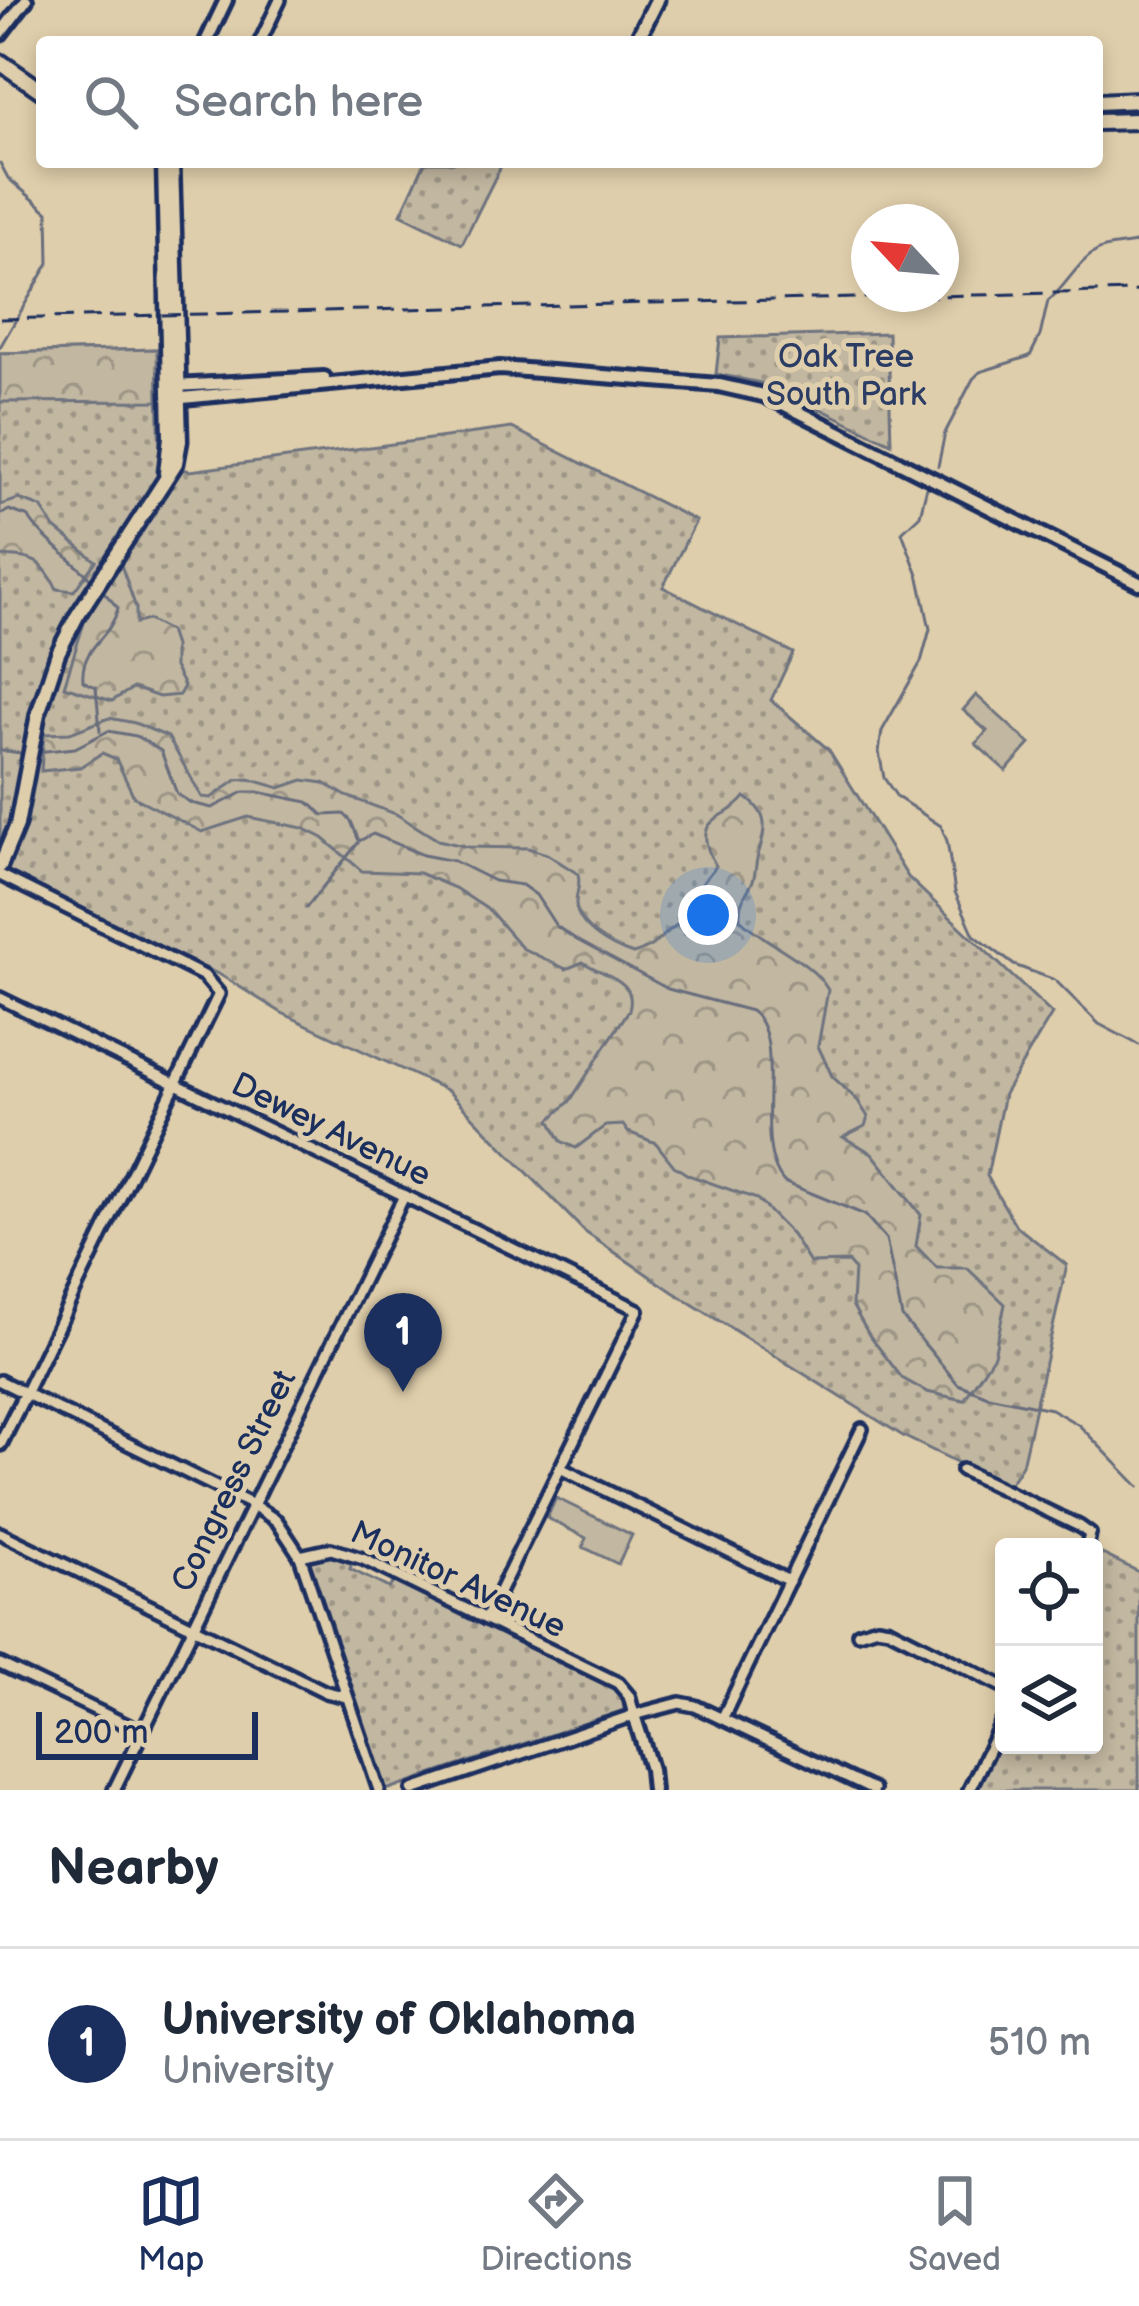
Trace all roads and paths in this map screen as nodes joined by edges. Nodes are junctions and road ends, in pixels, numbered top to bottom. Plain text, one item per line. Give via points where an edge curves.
1 (26, 0) edge
2 (226, 0) edge
3 (280, 0) edge
4 (657, 0) edge
5 (0, 34) edge
6 (209, 36) edge
7 (263, 36) edge
8 (639, 36) edge
9 (0, 62) edge
10 (36, 87) edge
11 (1139, 100) edge
12 (1103, 102) edge
13 (1139, 121) edge
14 (1103, 122) edge
15 (168, 168) edge
16 (173, 392) junction
17 (1139, 583) edge
18 (0, 866) edge
19 (0, 875) edge
20 (0, 998) edge
21 (176, 1084) junction
22 (404, 1196) junction
23 (0, 1381) edge
24 (25, 1394) junction
25 (862, 1429) dead end
26 (0, 1444) edge
27 (560, 1468) junction
28 (962, 1470) dead end
29 (253, 1505) junction
30 (0, 1533) edge
31 (1089, 1538) edge
32 (300, 1556) junction
33 (789, 1581) junction
34 (486, 1619) junction
35 (192, 1627) junction
36 (858, 1634) dead end
37 (0, 1664) edge
38 (995, 1682) edge
39 (347, 1697) junction
40 (634, 1715) junction
41 (723, 1717) junction
42 (142, 1732) junction
43 (995, 1737) edge
44 (114, 1790) edge
45 (379, 1790) edge
46 (413, 1790) edge
47 (653, 1790) edge
48 (873, 1790) edge
49 (969, 1790) edge

1 - 5 street
2 - 6 street
3 - 7 street
4 - 8 main road
9 - 10 main road
11 - 12 main road
13 - 14 main road
15 - 16 main road
16 - 17 street via 527,368 719,386 764,395
16 - 18 main road via 179,451 171,476 58,652
19 - 21 street via 218,989
20 - 21 street, Dewey Avenue
21 - 22 street, Dewey Avenue
21 - 24 street
22 - 27 street, Dewey Avenue via 638,1310
22 - 29 street, Congress Street
23 - 24 street, Monitor Avenue
24 - 26 street
24 - 29 street, Monitor Avenue
25 - 33 street
27 - 33 street
27 - 34 street
28 - 31 street
29 - 32 street, Monitor Avenue via 278,1521
29 - 35 street, Congress Street
30 - 35 street
32 - 34 street, Monitor Avenue via 348,1553
32 - 39 street
33 - 41 street
34 - 40 street, Monitor Avenue via 617,1683
35 - 39 street
35 - 42 street, Congress Street
36 - 38 street via 889,1629
37 - 42 street
39 - 45 street
40 - 41 street via 687,1703
40 - 46 street
40 - 47 street
41 - 48 street
42 - 44 street, Congress Street
43 - 49 street

